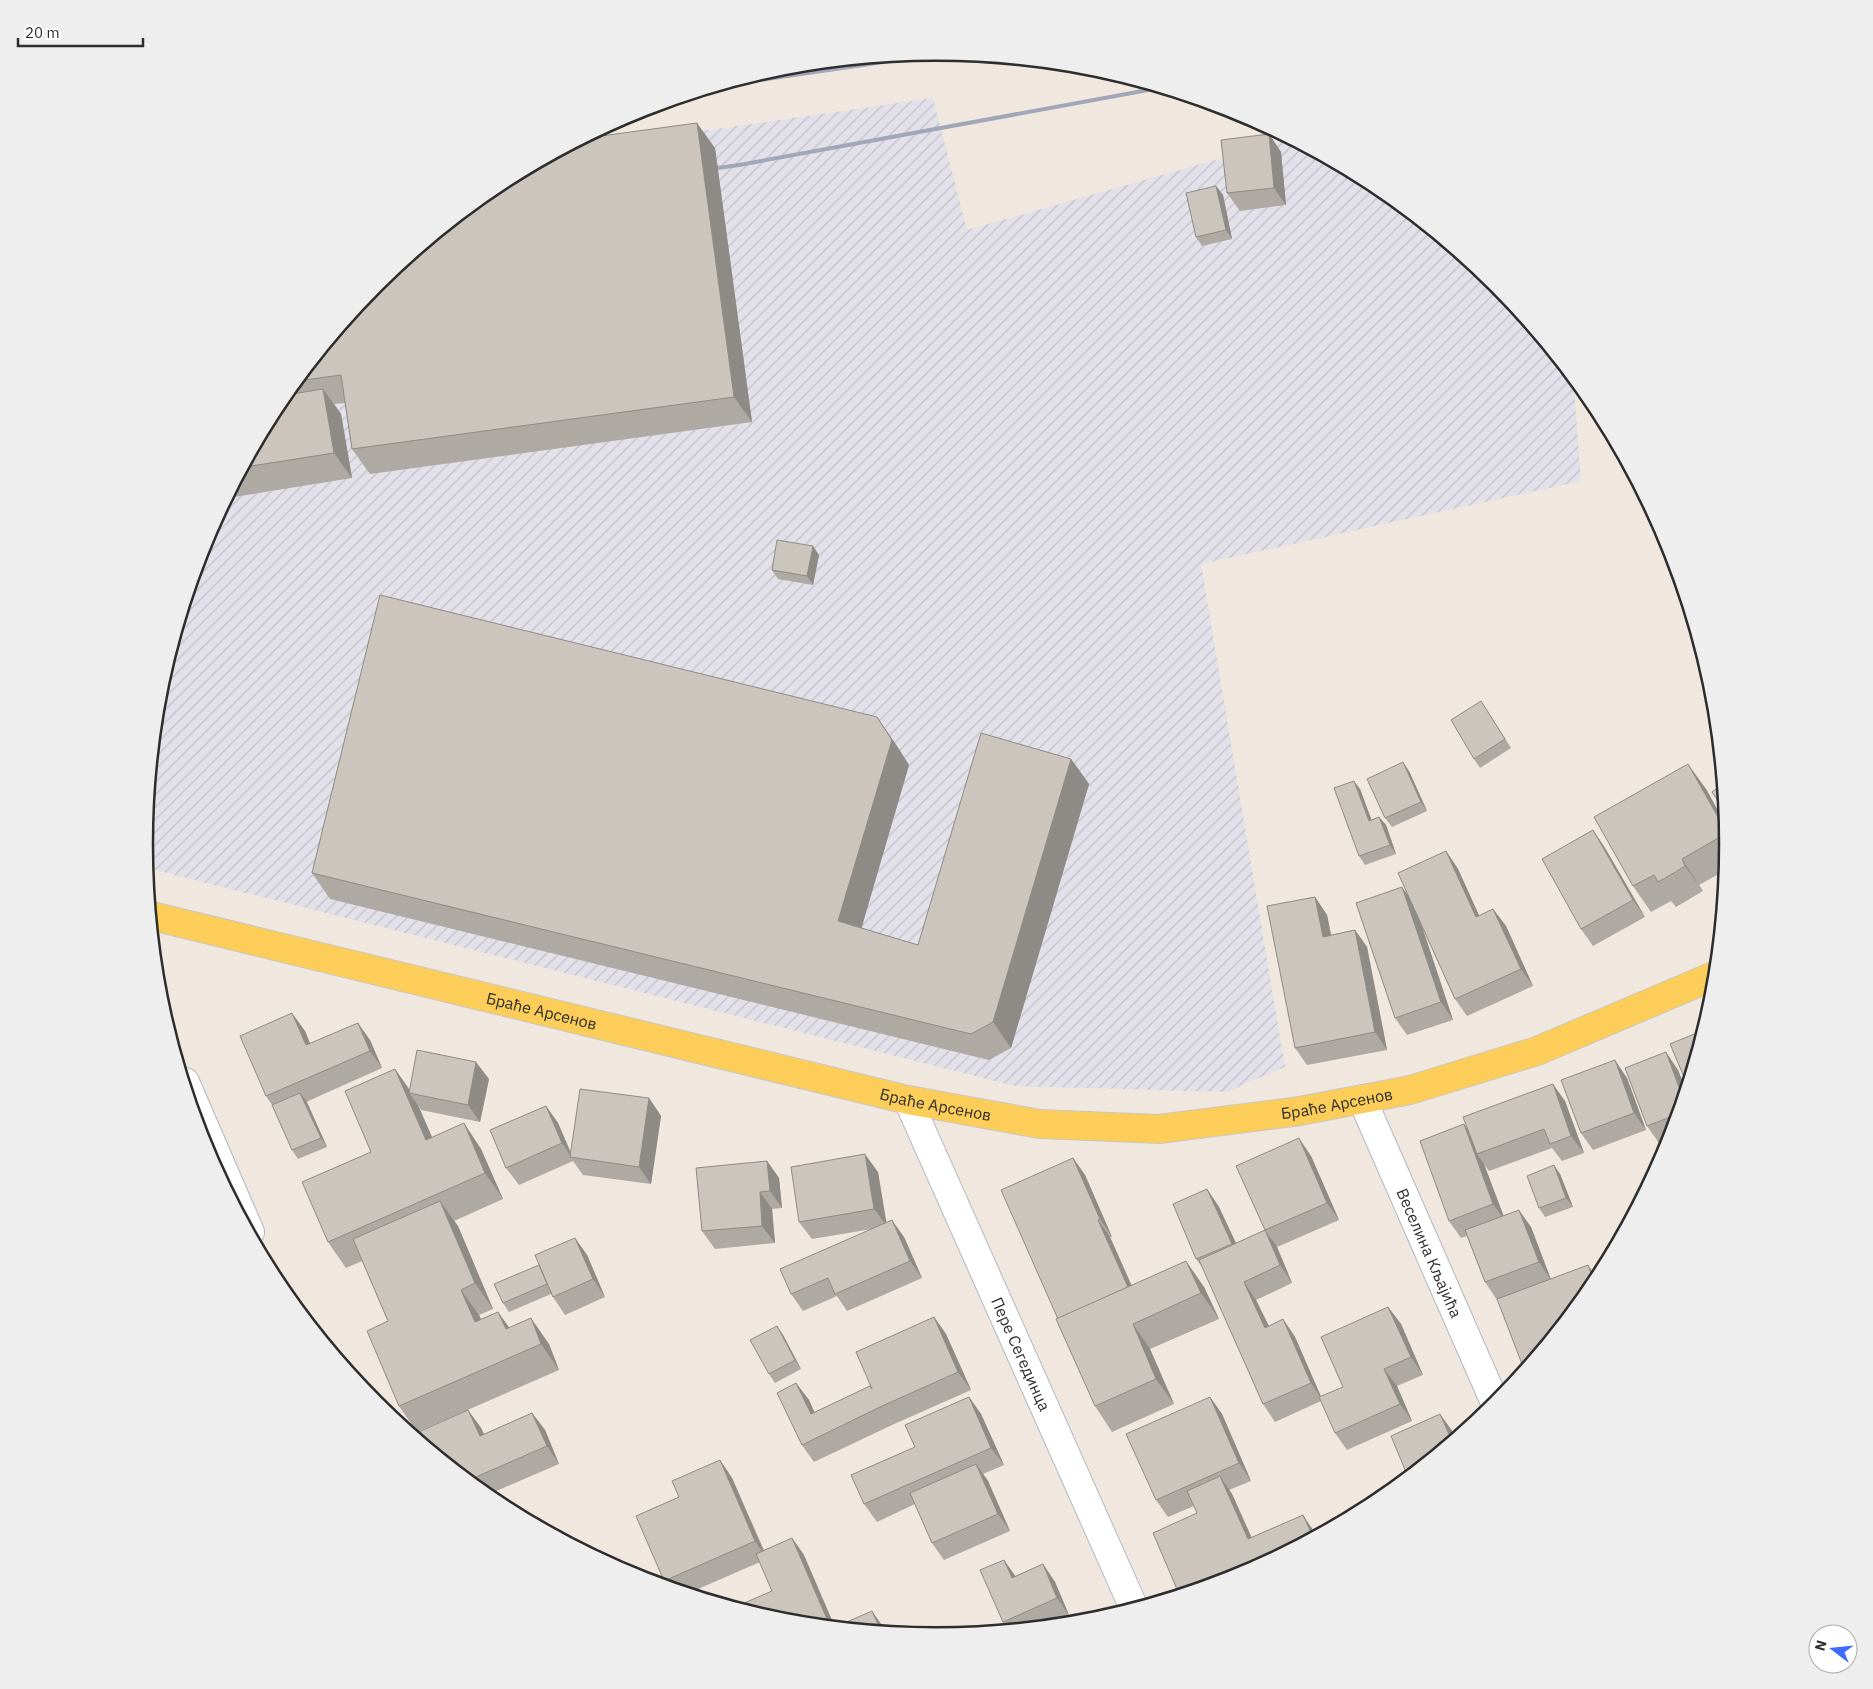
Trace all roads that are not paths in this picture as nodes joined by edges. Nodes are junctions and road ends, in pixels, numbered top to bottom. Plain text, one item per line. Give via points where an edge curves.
1 (157, 917) edge
2 (1708, 978) edge
3 (1362, 1099) junction
4 (908, 1100) junction
5 (1492, 1396) edge
6 (1132, 1603) edge

1 - 4 main road, Браће Арсенов
2 - 3 main road, Браће Арсенов via 1537,1051 1410,1090
3 - 4 main road, Браће Арсенов via 1300,1111 1159,1129 1040,1124
3 - 5 street, Веселина Кљајића
4 - 6 street, Пере Сегединца

